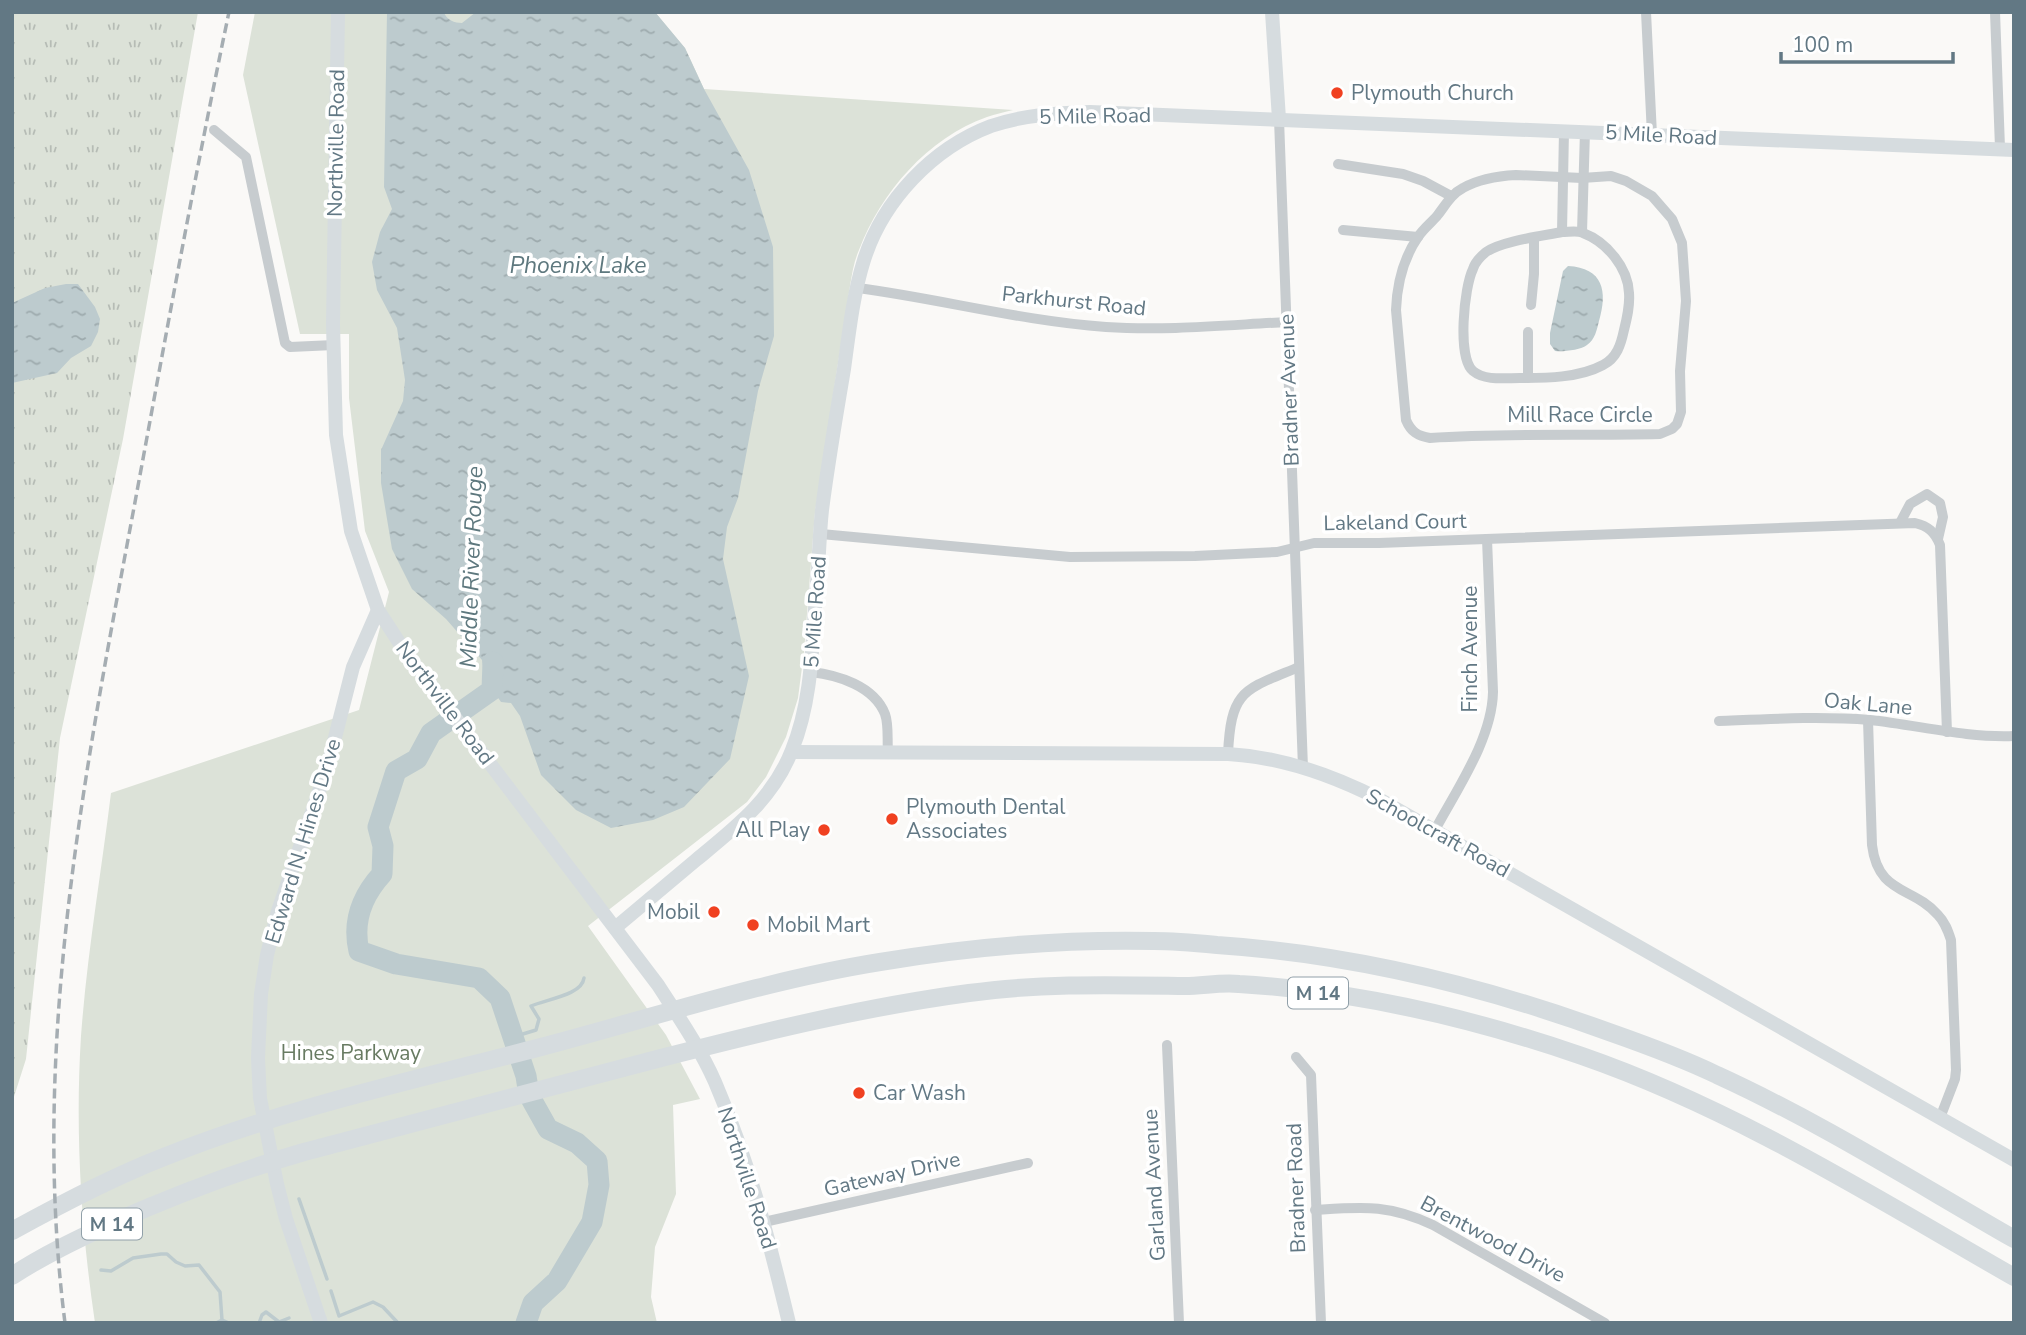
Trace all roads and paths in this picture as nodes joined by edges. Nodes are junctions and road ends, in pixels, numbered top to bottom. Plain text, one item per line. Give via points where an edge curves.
1 (338, 12) edge
2 (1272, 12) edge
3 (1646, 12) edge
4 (1996, 12) edge
5 (1279, 119) junction
6 (214, 130) dead end
7 (1564, 131) junction
8 (1585, 131) junction
9 (1652, 135) junction
10 (2007, 149) edge
11 (1338, 164) dead end
12 (1562, 177) junction
13 (1582, 178) junction
14 (1451, 196) junction
15 (1343, 230) dead end
16 (1562, 232) junction
17 (1582, 232) junction
18 (1418, 237) junction
19 (1534, 238) junction
20 (858, 288) junction
21 (1531, 305) dead end
22 (1287, 322) junction
23 (1528, 332) dead end
24 (334, 345) junction
25 (1528, 378) junction
26 (1900, 523) junction
27 (821, 534) junction
28 (1487, 539) junction
29 (1938, 539) junction
30 (1295, 548) junction
31 (378, 610) junction
32 (1299, 667) junction
33 (811, 672) junction
34 (1868, 720) junction
35 (1719, 721) dead end
36 (1947, 732) junction
37 (2014, 736) edge
38 (792, 752) junction
39 (888, 752) junction
40 (1227, 754) junction
41 (1304, 768) junction
42 (1435, 830) junction
43 (615, 928) junction
44 (1167, 1045) dead end
45 (1296, 1057) dead end
46 (1940, 1118) junction
47 (2014, 1160) edge
48 (1028, 1163) dead end
49 (1315, 1210) junction
50 (764, 1222) junction
51 (12, 1231) edge
52 (2014, 1239) edge
53 (12, 1276) edge
54 (2014, 1278) edge
55 (321, 1323) edge
56 (789, 1323) edge
57 (1179, 1323) edge
58 (1321, 1323) edge
59 (1605, 1323) edge

1 - 24 street, Northville Road
2 - 5 street, Bradner Avenue
3 - 9 street
4 - 10 street
5 - 7 street, 5 Mile Road
5 - 20 street, 5 Mile Road via 1090,112 994,125 947,150 911,181 877,228
5 - 22 street, Bradner Avenue
6 - 24 street via 246,157 285,342 290,347
7 - 8 street, 5 Mile Road
7 - 12 street
8 - 9 street, 5 Mile Road
8 - 13 street
9 - 10 street, 5 Mile Road
11 - 14 street via 1403,174
12 - 13 street, Mill Race Circle
12 - 14 street, Mill Race Circle via 1500,176
12 - 16 street
13 - 17 street
13 - 18 street, Mill Race Circle via 1611,176 1641,189 1664,208 1679,234 1686,301 1681,412 1677,424 1665,433 1430,438 1414,432 1406,420 1396,310 1402,271
14 - 18 street, Mill Race Circle
15 - 18 street
16 - 17 street
16 - 19 street
17 - 25 street via 1615,258 1628,282 1629,307 1619,347 1604,365 1563,376
19 - 21 street
19 - 25 street via 1491,249 1476,263 1469,280 1463,329 1466,361 1475,373 1489,378
20 - 22 street, Parkhurst Road via 1105,327 1166,329
20 - 27 street, 5 Mile Road
22 - 30 street, Bradner Avenue
23 - 25 street
24 - 31 street, Northville Road via 337,435 351,531
26 - 28 street, Lakeland Court
26 - 29 street, Lakeland Court via 1923,525
26 - 29 street via 1910,504 1927,495 1940,502 1943,517
27 - 30 street, Lakeland Court via 1070,556 1195,556
27 - 33 street, 5 Mile Road
28 - 30 street, Lakeland Court via 1314,543
28 - 42 street, Finch Avenue via 1491,715 1484,739
29 - 36 street
30 - 32 street, Bradner Avenue
31 - 43 street, Northville Road
31 - 55 street, Edward N. Hines Drive via 353,667 328,765 278,911 258,1026 258,1082 277,1184
32 - 40 street via 1240,697 1231,719
32 - 41 street, Bradner Avenue
33 - 38 street, 5 Mile Road
33 - 39 street via 859,686 872,695 885,712
34 - 35 street, Oak Lane
34 - 36 street, Oak Lane
34 - 46 street via 1875,860 1891,884 1938,914 1951,940 1956,1070
36 - 37 street, Oak Lane
38 - 39 street, Schoolcraft Road
38 - 43 street, 5 Mile Road via 771,790 745,820
39 - 40 street, Schoolcraft Road
40 - 41 street, Schoolcraft Road
41 - 42 street, Schoolcraft Road via 1359,789
42 - 46 street, Schoolcraft Road
43 - 50 street, Northville Road via 658,985 715,1081
44 - 57 street, Garland Avenue
45 - 49 street, Bradner Road via 1311,1075
46 - 47 street, Schoolcraft Road
48 - 50 street, Gateway Drive
49 - 58 street, Bradner Road
49 - 59 street, Brentwood Drive via 1388,1209 1417,1217
50 - 56 street, Northville Road
51 - 52 highway, M 14 via 159,1159 232,1132 776,985 879,962 1002,946 1156,941 1336,958 1547,1009 1739,1085
53 - 54 highway, M 14 via 155,1203 239,1171 834,1015 971,992 1045,986 1234,983 1306,990 1450,1017 1583,1057 1761,1134

